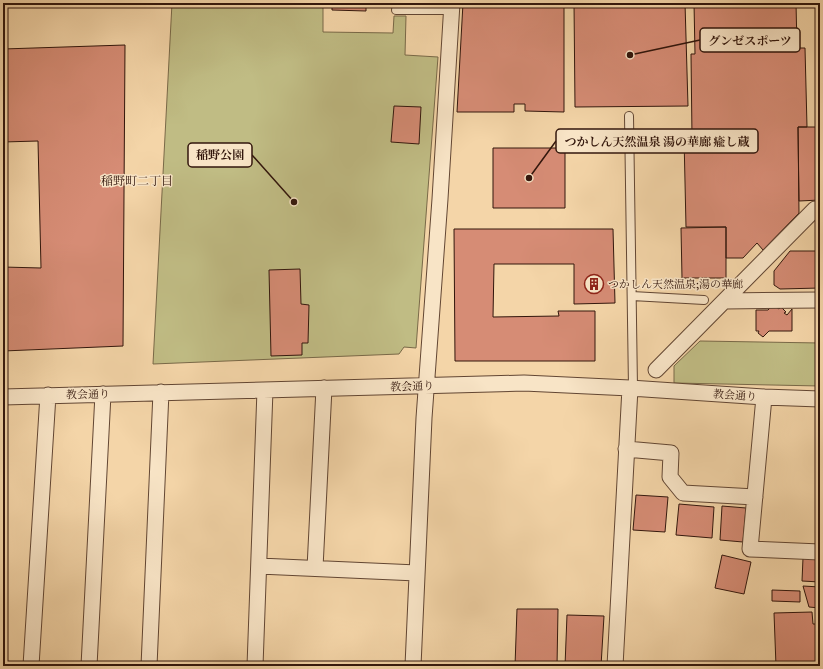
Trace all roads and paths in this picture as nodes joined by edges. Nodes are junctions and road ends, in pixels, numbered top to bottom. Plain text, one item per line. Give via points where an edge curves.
1 (451, 6) edge
2 (396, 10) dead end
3 (629, 116) dead end
4 (815, 209) dead end
5 (632, 296) junction
6 (704, 300) dead end
7 (820, 300) edge
8 (725, 301) junction
9 (656, 370) dead end
10 (427, 385) junction
11 (324, 388) junction
12 (632, 388) junction
13 (265, 390) junction
14 (161, 392) junction
15 (103, 394) junction
16 (48, 395) junction
17 (3, 396) edge
18 (764, 397) junction
19 (820, 399) edge
20 (626, 449) junction
21 (755, 497) junction
22 (820, 552) edge
23 (259, 566) junction
24 (316, 568) junction
25 (417, 573) junction
26 (31, 666) edge
27 (89, 666) edge
28 (149, 666) edge
29 (255, 666) edge
30 (413, 666) edge
31 (615, 666) edge

1 - 2 lane
1 - 10 street
3 - 5 lane
4 - 8 street
5 - 6 lane
5 - 12 lane
7 - 8 street
8 - 9 street
10 - 11 street, 教会通り
10 - 12 street, 教会通り via 524,384
10 - 25 street
11 - 13 street, 教会通り
11 - 24 street
12 - 18 street, 教会通り
12 - 20 street
13 - 14 street, 教会通り
13 - 23 street
14 - 15 street, 教会通り
14 - 28 street
15 - 16 street, 教会通り
15 - 27 street
16 - 17 street, 教会通り
16 - 26 street
18 - 19 street, 教会通り
18 - 21 street
20 - 21 street via 672,453 670,477 683,493
20 - 31 street
21 - 22 street via 750,549
23 - 24 street
23 - 29 street
24 - 25 street
25 - 30 street

